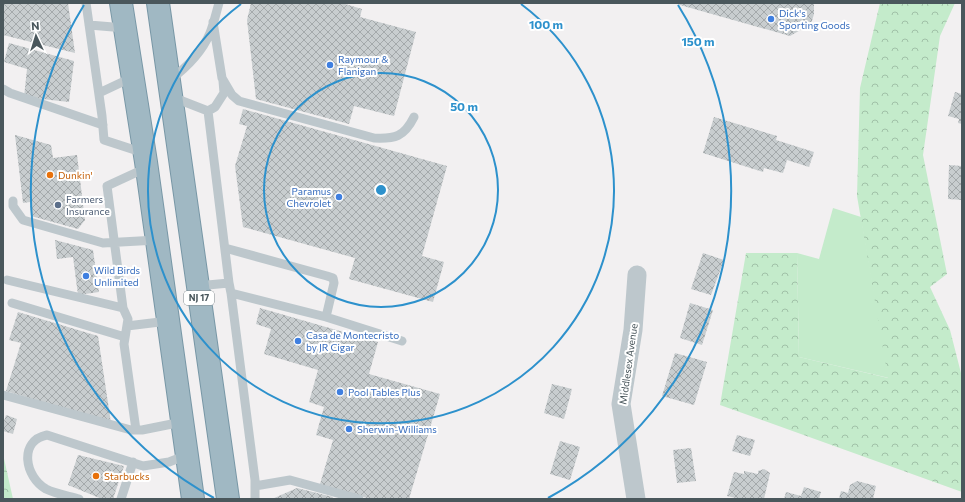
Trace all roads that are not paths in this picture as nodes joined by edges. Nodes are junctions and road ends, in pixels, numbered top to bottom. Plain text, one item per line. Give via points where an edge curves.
1 (86, 3) edge
2 (121, 3) edge
3 (158, 3) edge
4 (219, 3) edge
5 (213, 22) junction
6 (89, 25) junction
7 (125, 28) junction
8 (133, 77) junction
9 (222, 78) junction
10 (170, 89) junction
11 (3, 90) edge
12 (99, 93) junction
13 (208, 111) junction
14 (414, 117) dead end
15 (103, 125) junction
16 (145, 160) junction
17 (13, 201) dead end
18 (157, 240) junction
19 (113, 242) junction
20 (225, 248) junction
21 (637, 275) dead end
22 (7, 280) dead end
23 (229, 283) junction
24 (198, 286) junction
25 (231, 293) junction
26 (12, 303) dead end
27 (123, 308) junction
28 (326, 317) junction
29 (168, 322) junction
30 (127, 326) junction
31 (125, 338) junction
32 (402, 341) dead end
33 (3, 395) edge
34 (183, 422) junction
35 (136, 430) junction
36 (187, 455) junction
37 (133, 462) junction
38 (255, 486) junction
39 (79, 499) edge
40 (121, 499) edge
41 (194, 499) edge
42 (228, 499) edge
43 (255, 499) edge
44 (359, 499) edge
45 (636, 499) edge

1 - 6 lane
2 - 7 highway
3 - 10 highway, NJ 17
4 - 5 lane
5 - 9 lane
5 - 10 lane via 201,48
6 - 7 lane
6 - 12 lane
7 - 8 highway
8 - 12 lane
8 - 16 highway
9 - 13 lane via 224,92 215,107
9 - 14 lane via 232,95 239,101 374,138 402,134
10 - 13 lane
10 - 24 highway, NJ 17
11 - 15 lane
12 - 15 lane
13 - 20 lane
15 - 16 lane via 104,140
16 - 18 highway
16 - 19 lane via 107,186
17 - 19 lane via 13,206 23,220 103,243
18 - 19 lane
18 - 29 highway
19 - 27 lane
20 - 23 lane
20 - 28 lane via 333,278
21 - 45 street, Middlesex Avenue via 633,330 620,404
22 - 27 lane
23 - 24 lane
23 - 25 lane
24 - 42 highway, NJ 17
25 - 28 lane
25 - 38 lane
26 - 31 lane
27 - 30 lane via 128,319
28 - 32 lane
29 - 30 lane
29 - 34 highway
30 - 31 lane
31 - 35 lane
33 - 35 lane
34 - 35 lane
34 - 36 highway
36 - 37 lane via 156,465 143,466
36 - 41 highway
37 - 39 lane via 47,435 34,440 29,448 28,457 32,475 46,489
37 - 40 lane
38 - 43 lane
38 - 44 lane via 290,480

